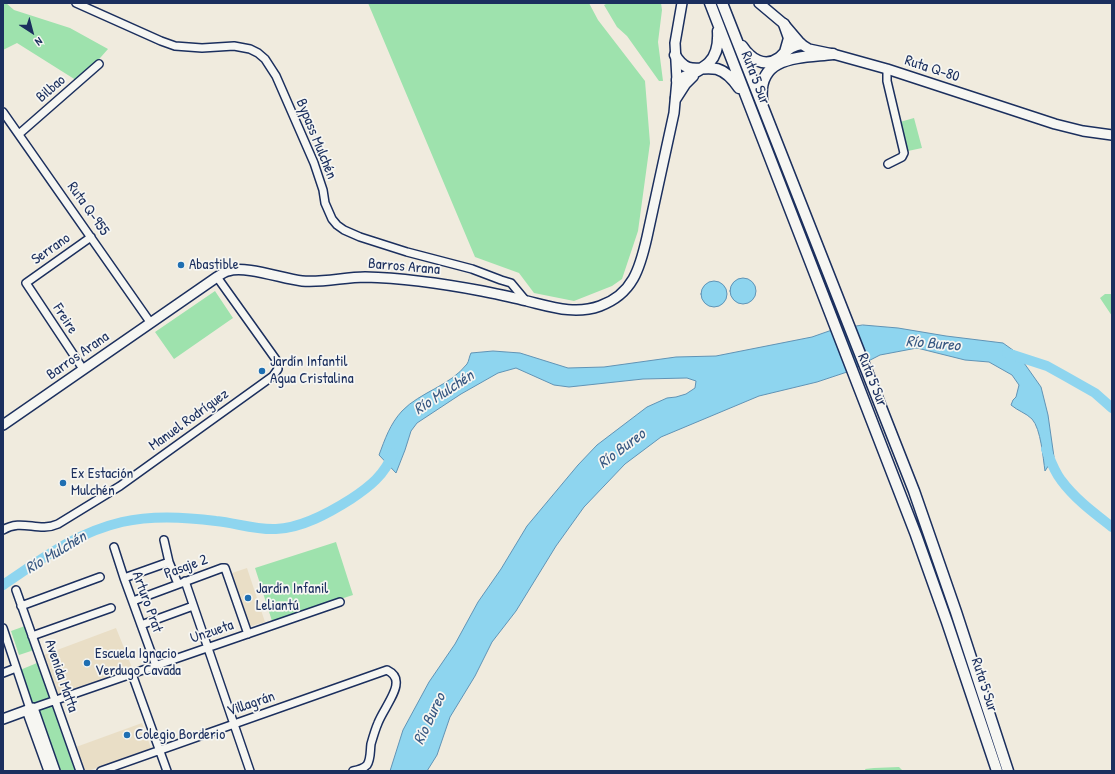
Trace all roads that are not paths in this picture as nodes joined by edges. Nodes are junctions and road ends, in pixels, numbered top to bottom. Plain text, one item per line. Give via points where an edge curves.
1 (76, 3) edge
2 (682, 3) edge
3 (710, 3) edge
4 (722, 3) edge
5 (759, 3) edge
6 (716, 20) junction
7 (784, 24) junction
8 (734, 36) junction
9 (800, 44) junction
10 (833, 54) junction
11 (675, 55) junction
12 (788, 56) junction
13 (99, 64) dead end
14 (887, 69) junction
15 (701, 70) junction
16 (677, 80) junction
17 (676, 98) junction
18 (748, 103) junction
19 (762, 108) junction
20 (3, 112) edge
21 (19, 134) junction
22 (1112, 136) edge
23 (888, 164) dead end
24 (91, 237) junction
25 (217, 276) junction
26 (26, 283) joint
27 (526, 300) junction
28 (150, 322) junction
29 (83, 369) junction
30 (3, 425) edge
31 (3, 530) edge
32 (164, 540) dead end
33 (114, 547) dead end
34 (169, 562) junction
35 (100, 577) dead end
36 (124, 578) junction
37 (181, 582) junction
38 (16, 590) dead end
39 (133, 601) junction
40 (340, 602) dead end
41 (21, 606) junction
42 (193, 606) junction
43 (112, 608) dead end
44 (141, 624) junction
45 (3, 628) edge
46 (248, 634) junction
47 (32, 636) junction
48 (208, 649) junction
49 (156, 666) junction
50 (16, 668) junction
51 (3, 673) edge
52 (132, 674) junction
53 (55, 701) junction
54 (30, 709) junction
55 (3, 719) edge
56 (234, 724) junction
57 (160, 750) junction
58 (48, 771) edge
59 (55, 771) edge
60 (80, 771) edge
61 (101, 771) edge
62 (167, 771) edge
63 (250, 771) edge
64 (353, 771) edge
65 (997, 771) edge
66 (1008, 771) edge

1 - 27 street, Bypass Mulchén via 175,46 240,46 258,53 276,76 314,164 325,203 337,225 360,237 472,269 511,283
2 - 11 main road, Barros Arana
3 - 6 highway, Ruta 5 Sur
4 - 8 highway, Ruta 5 Sur
5 - 7 main road
6 - 15 highway via 719,38 717,52 711,62
6 - 18 highway, Ruta 5 Sur
7 - 9 main road
7 - 12 highway via 788,38
8 - 12 highway via 750,56 760,62
8 - 19 highway, Ruta 5 Sur
9 - 10 main road, Ruta Q-80 via 809,49
9 - 12 highway via 797,54
10 - 12 highway
10 - 14 main road, Ruta Q-80
11 - 15 highway via 684,65
11 - 16 main road, Barros Arana
12 - 19 highway via 764,76
13 - 21 street, Bilbao
14 - 22 main road, Ruta Q-80 via 1054,124
14 - 23 street via 886,77 904,153
15 - 16 highway
15 - 17 highway via 685,84
15 - 18 highway via 713,69 726,73 733,79
16 - 17 main road, Barros Arana
17 - 27 main road, Barros Arana via 645,247 631,284 608,302 586,310 561,310
18 - 65 highway, Ruta 5 Sur via 932,579
19 - 66 highway, Ruta 5 Sur via 914,491
20 - 21 street, Ruta Q-955
21 - 24 street, Ruta Q-955
24 - 26 street, Serrano
24 - 28 street, Ruta Q-955
25 - 27 main road, Barros Arana via 238,270 304,281 358,277 386,278 463,288
25 - 28 main road, Barros Arana
25 - 31 street, Manuel Rodríguez via 277,361 278,369 273,376 120,486 58,524 50,528 18,524
26 - 29 street, Freire
28 - 29 main road, Barros Arana
29 - 30 main road, Barros Arana
32 - 34 street
33 - 36 street, Arturo Prat
34 - 36 street
34 - 37 street
35 - 41 street
36 - 39 street, Arturo Prat
37 - 39 street, Pasaje 2
37 - 42 street
37 - 46 street, Pasaje 2 via 225,568
38 - 41 street, Avenida Matta
39 - 44 street, Arturo Prat
40 - 46 street, Unzueta
41 - 47 street, Avenida Matta
42 - 44 street
42 - 48 street
43 - 47 street
44 - 49 street, Arturo Prat
45 - 50 street
46 - 48 street, Unzueta
47 - 53 street, Avenida Matta
48 - 49 street, Unzueta
48 - 56 street
49 - 52 street, Unzueta
50 - 51 street
50 - 54 street
52 - 53 street, Unzueta
52 - 57 street
53 - 54 street, Unzueta
53 - 60 street, Avenida Matta
54 - 55 main road, Unzueta
54 - 58 main road
54 - 59 main road
56 - 57 street, Villagrán
56 - 63 street
56 - 64 street, Villagrán via 387,670 394,675 396,688 378,723 367,764 364,768
57 - 61 street, Villagrán
57 - 62 street

